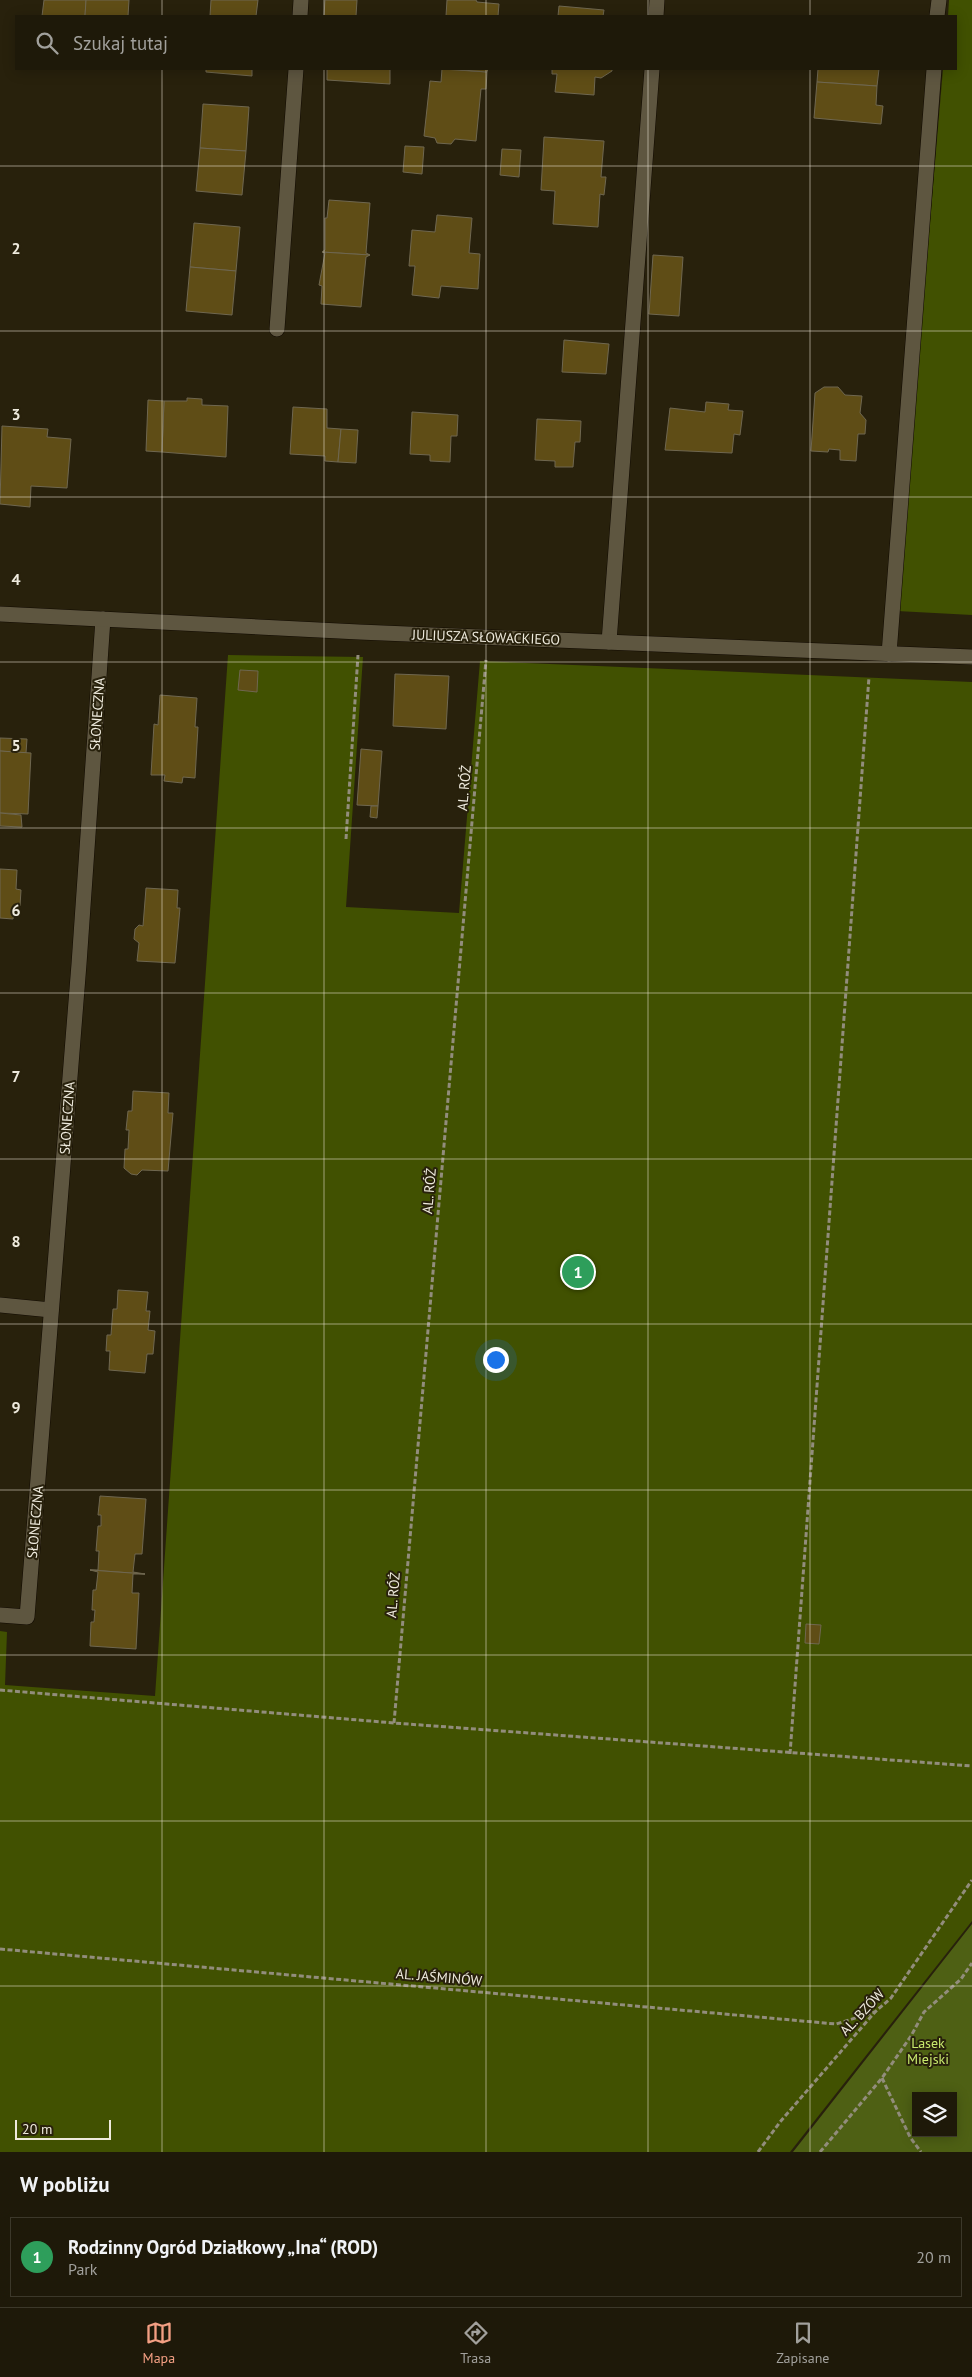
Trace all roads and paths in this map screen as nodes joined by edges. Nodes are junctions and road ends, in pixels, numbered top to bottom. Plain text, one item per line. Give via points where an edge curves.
1 (301, 0) edge
2 (657, 0) edge
3 (938, 0) edge
4 (300, 15) edge
5 (656, 15) edge
6 (938, 15) edge
7 (296, 70) edge
8 (652, 70) edge
9 (934, 70) edge
10 (277, 329) dead end
11 (0, 614) edge
12 (103, 618) junction
13 (359, 632) junction
14 (609, 642) junction
15 (889, 654) junction
16 (972, 658) edge
17 (486, 661) dead end
18 (869, 678) dead end
19 (346, 839) dead end
20 (0, 1305) edge
21 (52, 1310) junction
22 (0, 1615) edge
23 (0, 1690) edge
24 (394, 1723) junction
25 (790, 1754) junction
26 (972, 1766) edge
27 (972, 1880) edge
28 (0, 1950) edge
29 (972, 1963) edge
30 (874, 2012) junction
31 (882, 2078) junction
32 (758, 2152) edge
33 (820, 2152) edge
34 (921, 2152) edge

1 - 4 street
2 - 5 street
3 - 6 street
7 - 10 street
8 - 14 street
9 - 15 street
11 - 12 street, JULIUSZA SŁOWACKIEGO
12 - 13 street, JULIUSZA SŁOWACKIEGO
12 - 21 street, SŁONECZNA
13 - 14 street, JULIUSZA SŁOWACKIEGO
13 - 19 path
14 - 15 street, JULIUSZA SŁOWACKIEGO
15 - 16 street, JULIUSZA SŁOWACKIEGO
17 - 24 path, AL. RÓŻ
18 - 25 path
20 - 21 street
21 - 22 street, SŁONECZNA via 27,1617
23 - 24 path
24 - 25 path
25 - 26 path
27 - 30 path, AL. BZÓW via 907,1977
28 - 30 path, AL. JAŚMINÓW via 836,2024
29 - 31 path via 961,1979 924,2012
30 - 32 path, AL. BZÓW
31 - 33 path
31 - 34 path via 910,2137

